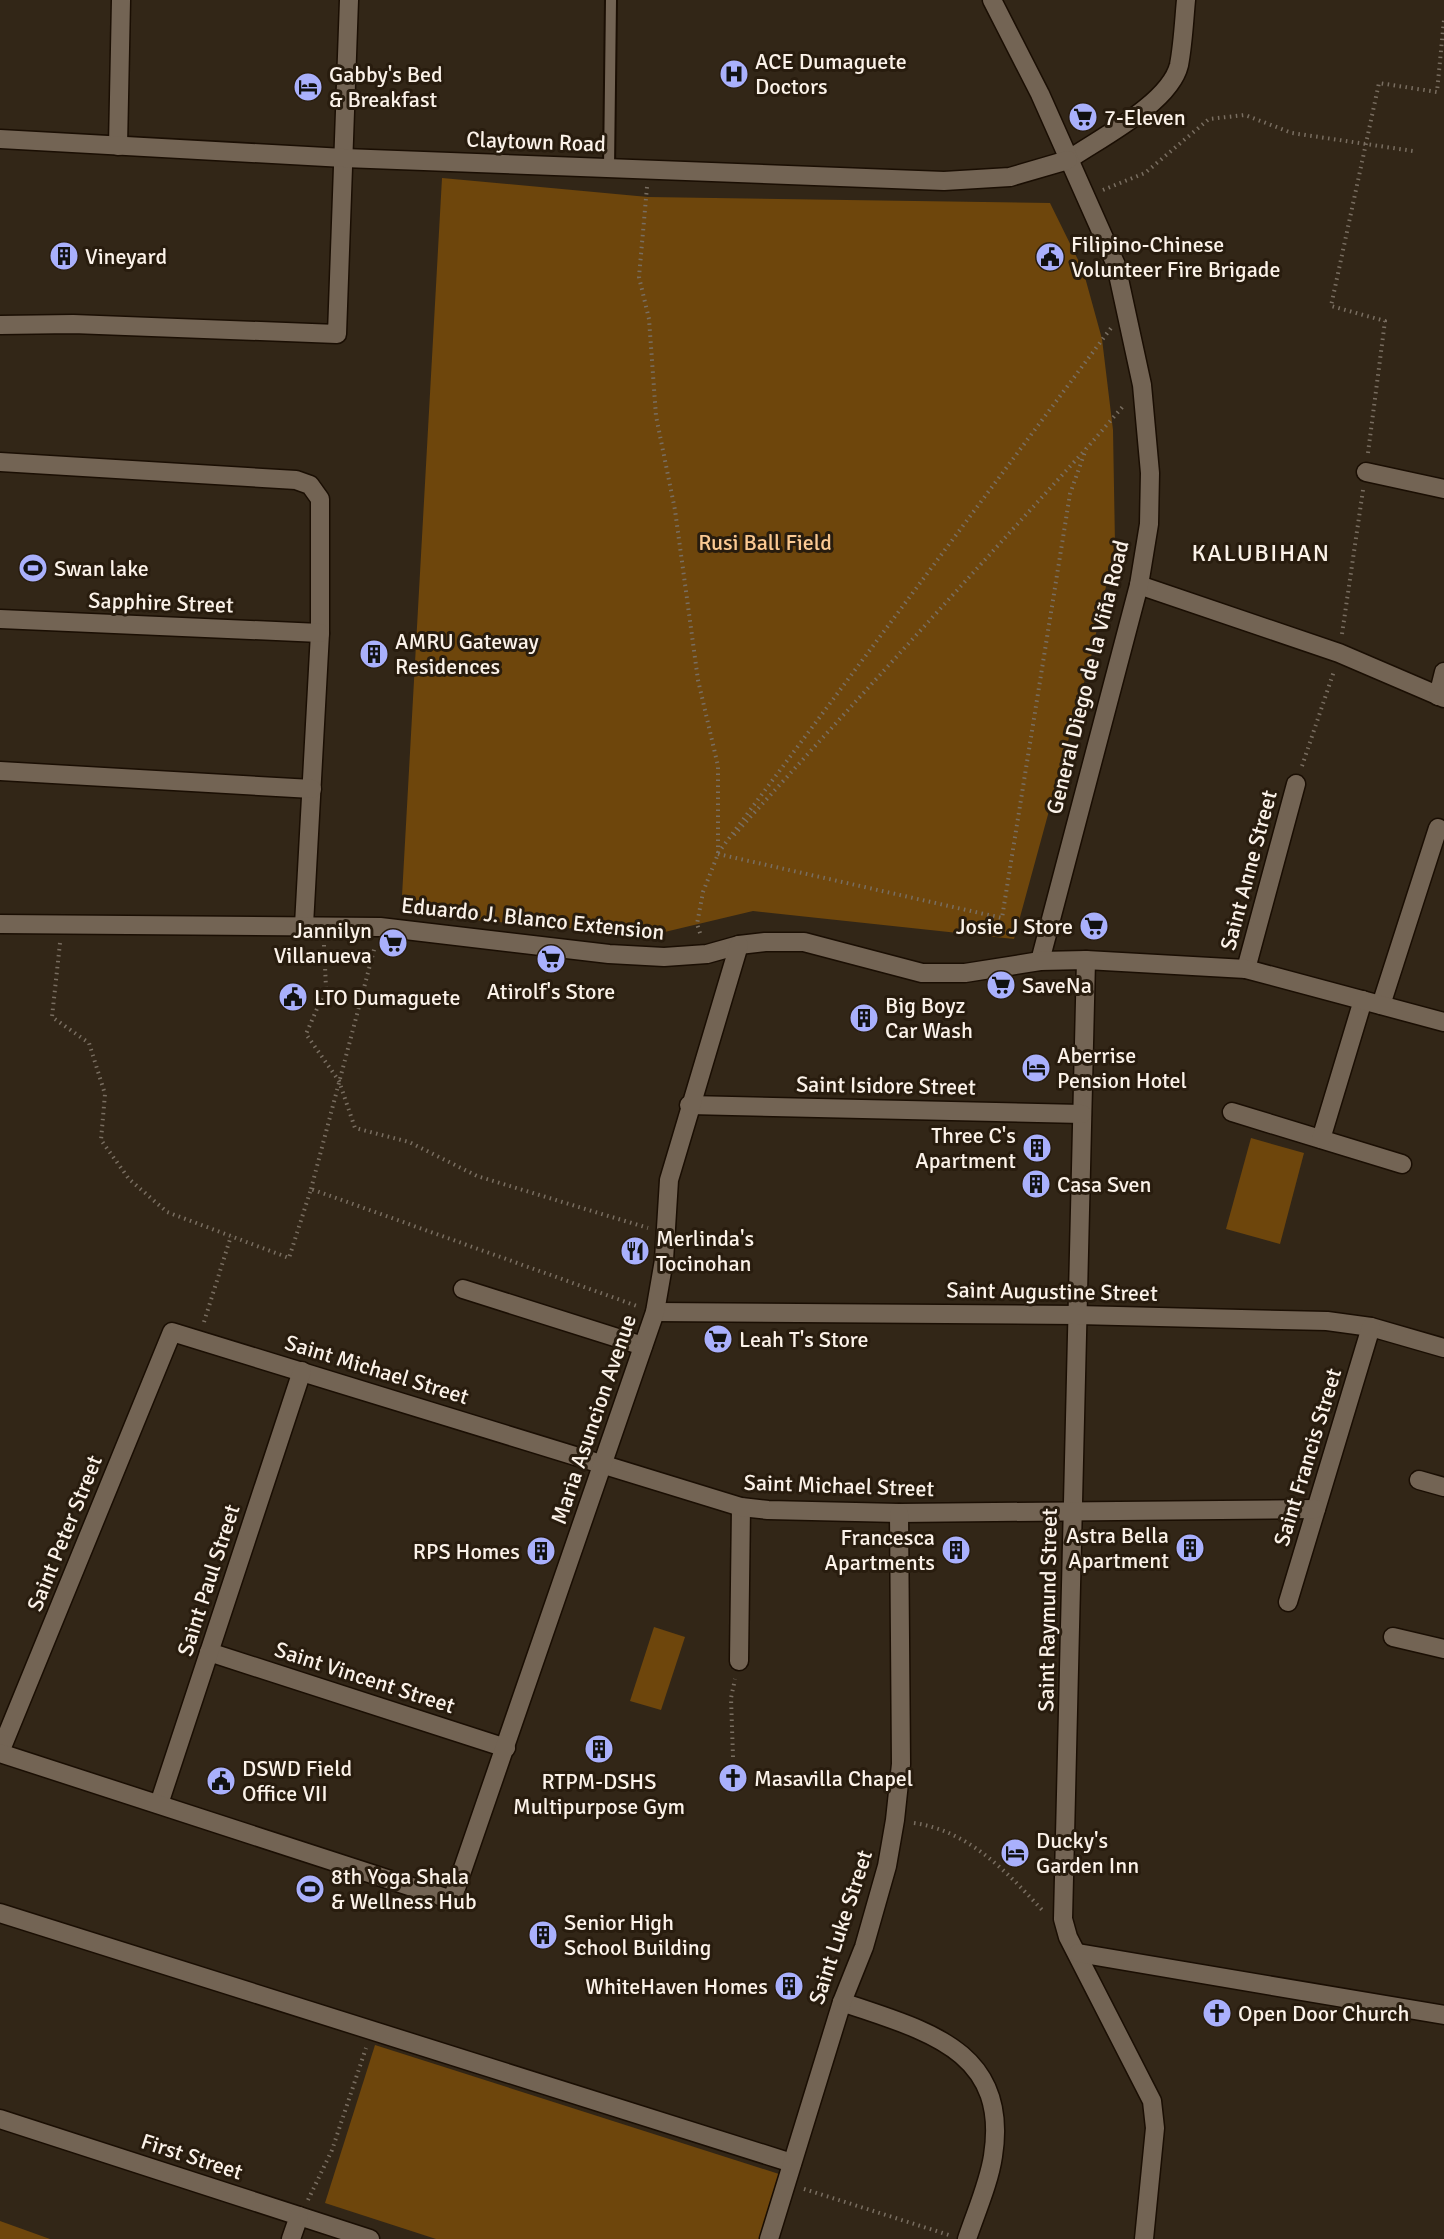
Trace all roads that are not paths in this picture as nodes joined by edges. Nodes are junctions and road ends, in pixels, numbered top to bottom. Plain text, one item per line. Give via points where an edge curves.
1 (121, 0) edge
2 (349, 0) edge
3 (611, 0) edge
4 (992, 0) edge
5 (1186, 0) edge
6 (0, 139) edge
7 (118, 146) junction
8 (344, 158) junction
9 (1068, 160) junction
10 (609, 168) junction
11 (0, 325) edge
12 (0, 462) edge
13 (1366, 472) road end
14 (1444, 489) edge
15 (1139, 585) junction
16 (0, 619) edge
17 (320, 633) junction
18 (1444, 672) edge
19 (1441, 697) edge
20 (0, 771) edge
21 (1296, 784) road end
22 (312, 789) junction
23 (1438, 828) dead end
24 (0, 924) edge
25 (304, 926) junction
26 (739, 945) junction
27 (1086, 960) junction
28 (1040, 961) junction
29 (1246, 969) junction
30 (1363, 1000) junction
31 (1382, 1005) junction
32 (1444, 1022) edge
33 (689, 1105) junction
34 (1232, 1112) dead end
35 (1082, 1113) junction
36 (1321, 1139) junction
37 (1402, 1164) dead end
38 (463, 1290) dead end
39 (655, 1312) junction
40 (1077, 1315) junction
41 (1371, 1327) junction
42 (172, 1332) joint
43 (643, 1346) junction
44 (1444, 1348) edge
45 (302, 1371) junction
46 (602, 1463) junction
47 (1419, 1480) dead end
48 (1444, 1487) edge
49 (741, 1507) junction
50 (1316, 1509) junction
51 (1073, 1511) junction
52 (899, 1513) junction
53 (1288, 1602) dead end
54 (1393, 1637) dead end
55 (1444, 1649) edge
56 (209, 1652) junction
57 (739, 1661) road end
58 (506, 1748) junction
59 (0, 1753) edge
60 (159, 1804) junction
61 (0, 1913) edge
62 (1078, 1953) junction
63 (842, 2002) junction
64 (1444, 2015) edge
65 (0, 2119) edge
66 (792, 2163) junction
67 (299, 2216) junction
68 (959, 2237) edge
69 (291, 2239) edge
70 (370, 2239) edge
71 (769, 2239) edge
72 (1144, 2239) edge

1 - 7 street
2 - 8 street
3 - 10 lane
4 - 9 street, General Diego de la Viña Road via 1040,94
5 - 9 street, Claytown Road via 1179,66 1171,84 1158,98
6 - 7 street, Claytown Road
7 - 8 street, Claytown Road
8 - 10 street, Claytown Road
8 - 11 street via 337,334
9 - 10 street, Claytown Road via 1010,177 944,181
9 - 15 street, General Diego de la Viña Road via 1116,265 1142,385 1150,473 1149,524
12 - 17 street via 310,484 320,499
13 - 14 street
15 - 19 street via 1339,654
15 - 28 street, General Diego de la Viña Road
16 - 17 street, Sapphire Street
17 - 22 street
18 - 19 street
20 - 22 street
21 - 29 street, Saint Anne Street
22 - 25 street
23 - 31 street
24 - 25 street, Eduardo J. Blanco Extension
25 - 26 street, Eduardo J. Blanco Extension via 380,927 664,957 707,954
26 - 28 street, Eduardo J. Blanco Extension via 804,942 922,973 965,973
26 - 33 street, Maria Asuncion Avenue
27 - 28 street, Eduardo J. Blanco Extension
27 - 29 street, Eduardo J. Blanco Extension
27 - 35 street, Saint Raymund Street
29 - 30 street, Eduardo J. Blanco Extension
30 - 31 street, Eduardo J. Blanco Extension
30 - 36 street
31 - 32 street, Eduardo J. Blanco Extension
33 - 35 street, Saint Isidore Street
33 - 39 street, Maria Asuncion Avenue via 669,1180
34 - 36 street
35 - 40 street, Saint Raymund Street
36 - 37 street
38 - 43 street
39 - 40 street, Saint Augustine Street
39 - 43 street, Maria Asuncion Avenue
40 - 41 street, Saint Augustine Street via 1327,1321
40 - 51 street, Saint Raymund Street
41 - 44 street, Saint Augustine Street
41 - 50 street, Saint Francis Street
42 - 45 street, Saint Michael Street
42 - 59 street, Saint Peter Street
43 - 46 street, Maria Asuncion Avenue
45 - 46 street, Saint Michael Street
45 - 56 street, Saint Paul Street
46 - 49 street, Saint Michael Street
46 - 58 street, Maria Asuncion Avenue
47 - 48 street
49 - 52 street, Saint Michael Street
49 - 57 street
50 - 51 street, Saint Michael Street
50 - 53 street, Saint Francis Street
51 - 52 street, Saint Michael Street
51 - 62 street, Saint Raymund Street via 1063,1919
52 - 63 street, Saint Luke Street via 900,1764 896,1820 864,1947
54 - 55 street
56 - 58 street, Saint Vincent Street
56 - 60 street, Saint Paul Street
58 - 60 street, Maria Asuncion Avenue via 452,1900
59 - 60 street
61 - 66 street
62 - 64 street
62 - 72 street, Saint Raymund Street via 1152,2101 1155,2128
63 - 66 street, Saint Luke Street
63 - 68 street via 948,2042 964,2056 983,2083 994,2106 997,2125 993,2158
65 - 67 street, First Street
66 - 71 street, Saint Luke Street
67 - 69 street
67 - 70 street, First Street

